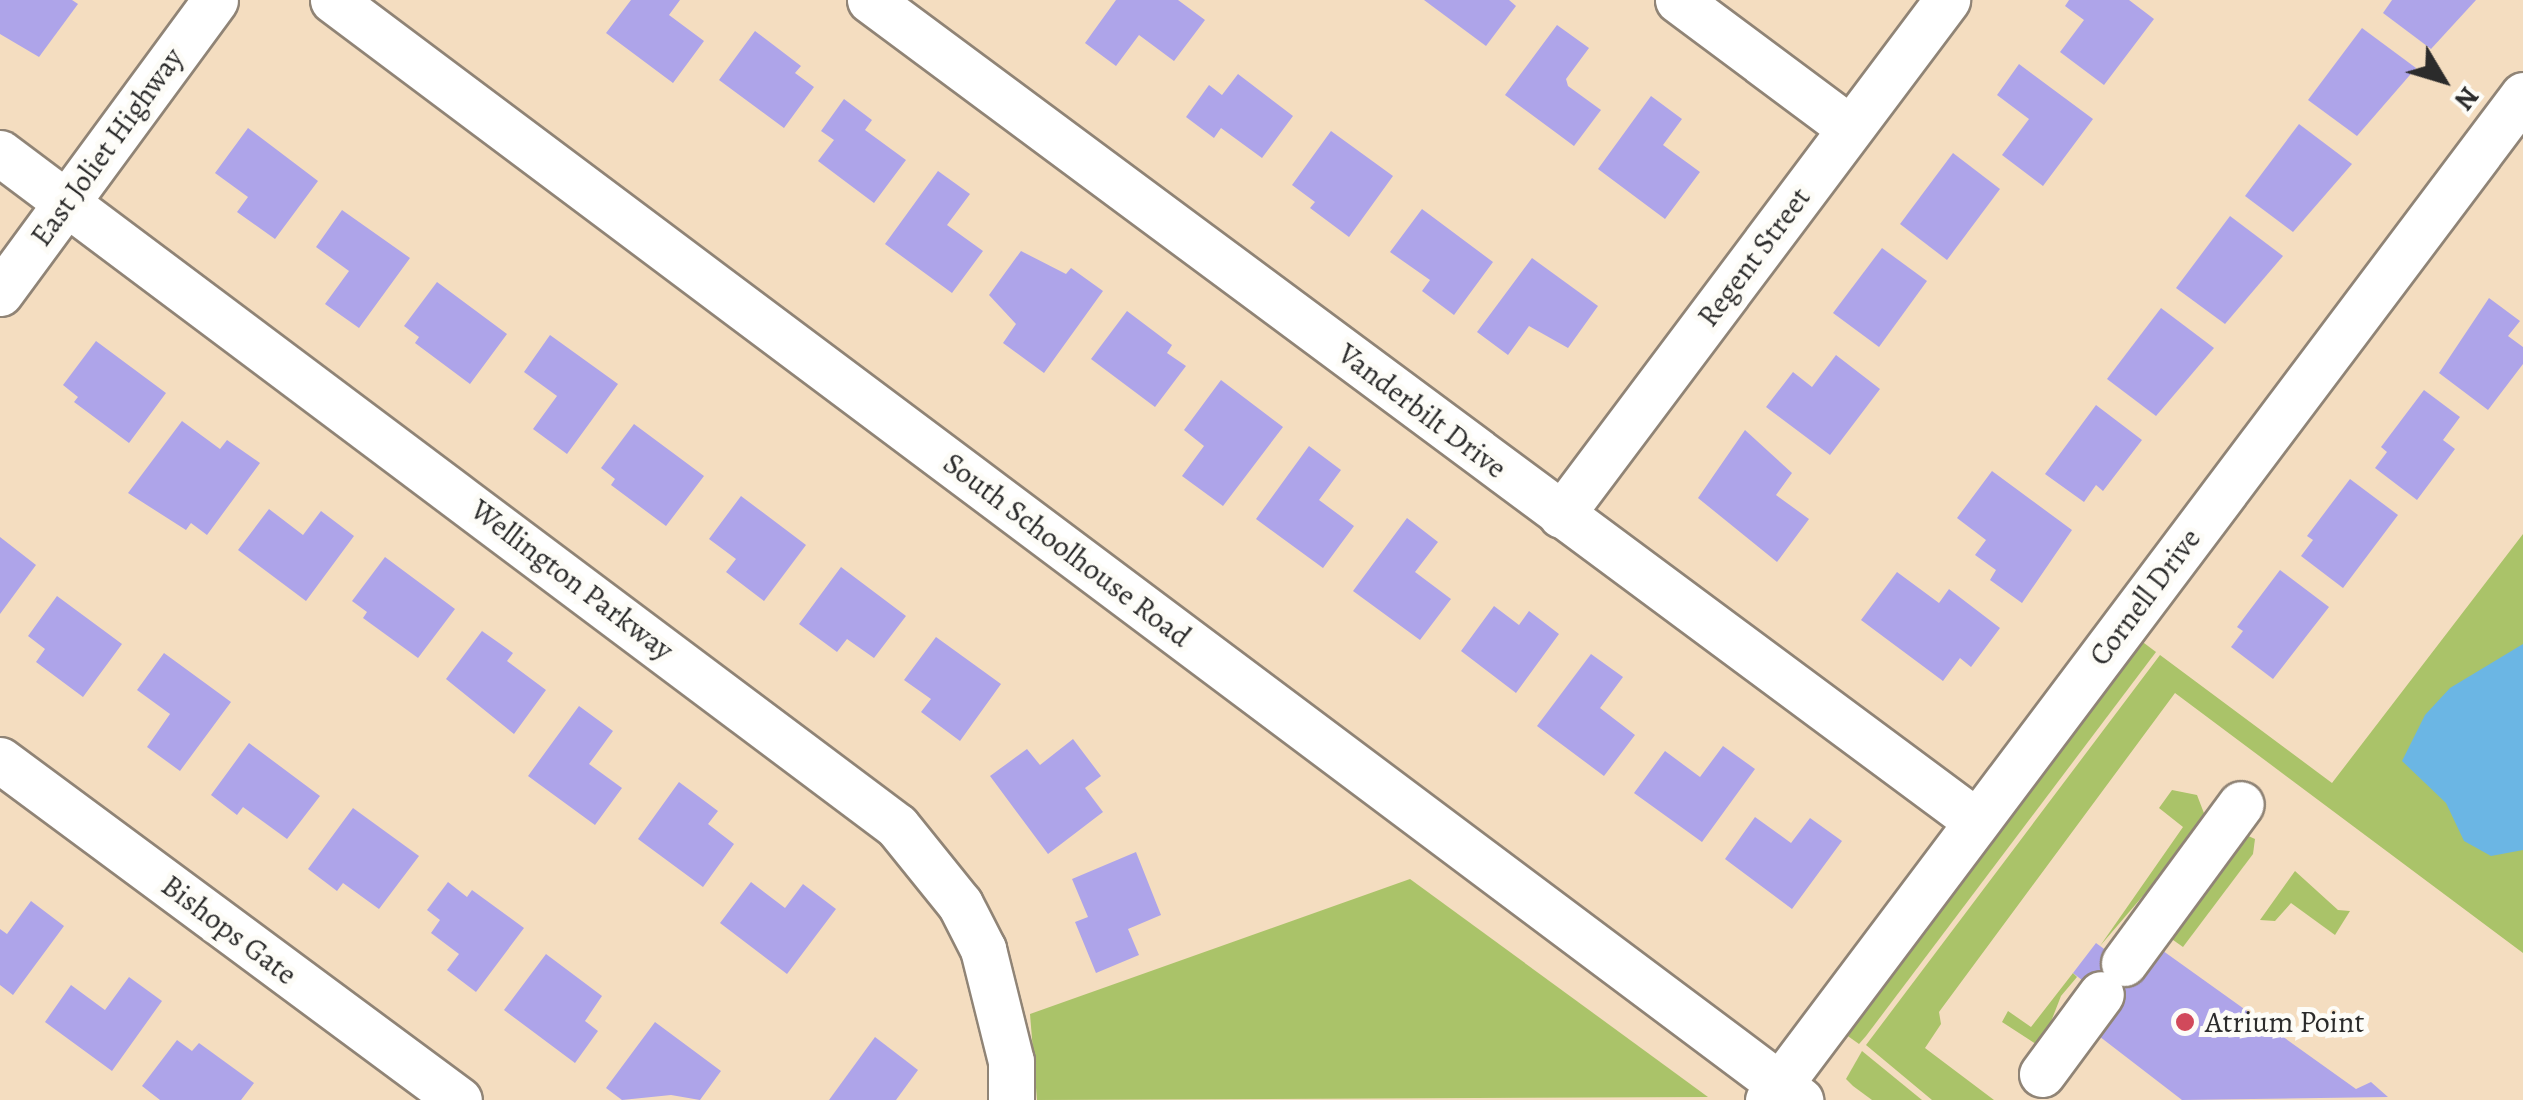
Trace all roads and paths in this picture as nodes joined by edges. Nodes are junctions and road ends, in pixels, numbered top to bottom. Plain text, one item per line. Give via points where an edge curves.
1 (215, 0) edge
2 (333, 0) edge
3 (870, 0) edge
4 (1678, 0) edge
5 (1948, 0) edge
6 (2523, 95) edge
7 (1850, 128) junction
8 (0, 153) edge
9 (66, 204) junction
10 (0, 293) edge
11 (1561, 515) junction
12 (0, 760) edge
13 (2242, 804) dead end
14 (1976, 822) junction
15 (2042, 1074) dead end
16 (1783, 1095) edge
17 (459, 1100) edge
18 (1011, 1100) edge

1 - 9 street, East Joliet Highway
2 - 16 street, South Schoolhouse Road
3 - 11 street, Vanderbilt Drive
4 - 7 street
5 - 7 street, Regent Street
6 - 14 street, Cornell Drive
7 - 11 street, Regent Street
8 - 9 street, Wellington Parkway
9 - 10 street, East Joliet Highway
9 - 18 street, Wellington Parkway via 897,826 930,862 983,950 1011,1061
11 - 14 street, Vanderbilt Drive
12 - 17 street, Bishops Gate
13 - 15 street
14 - 16 street, Cornell Drive

